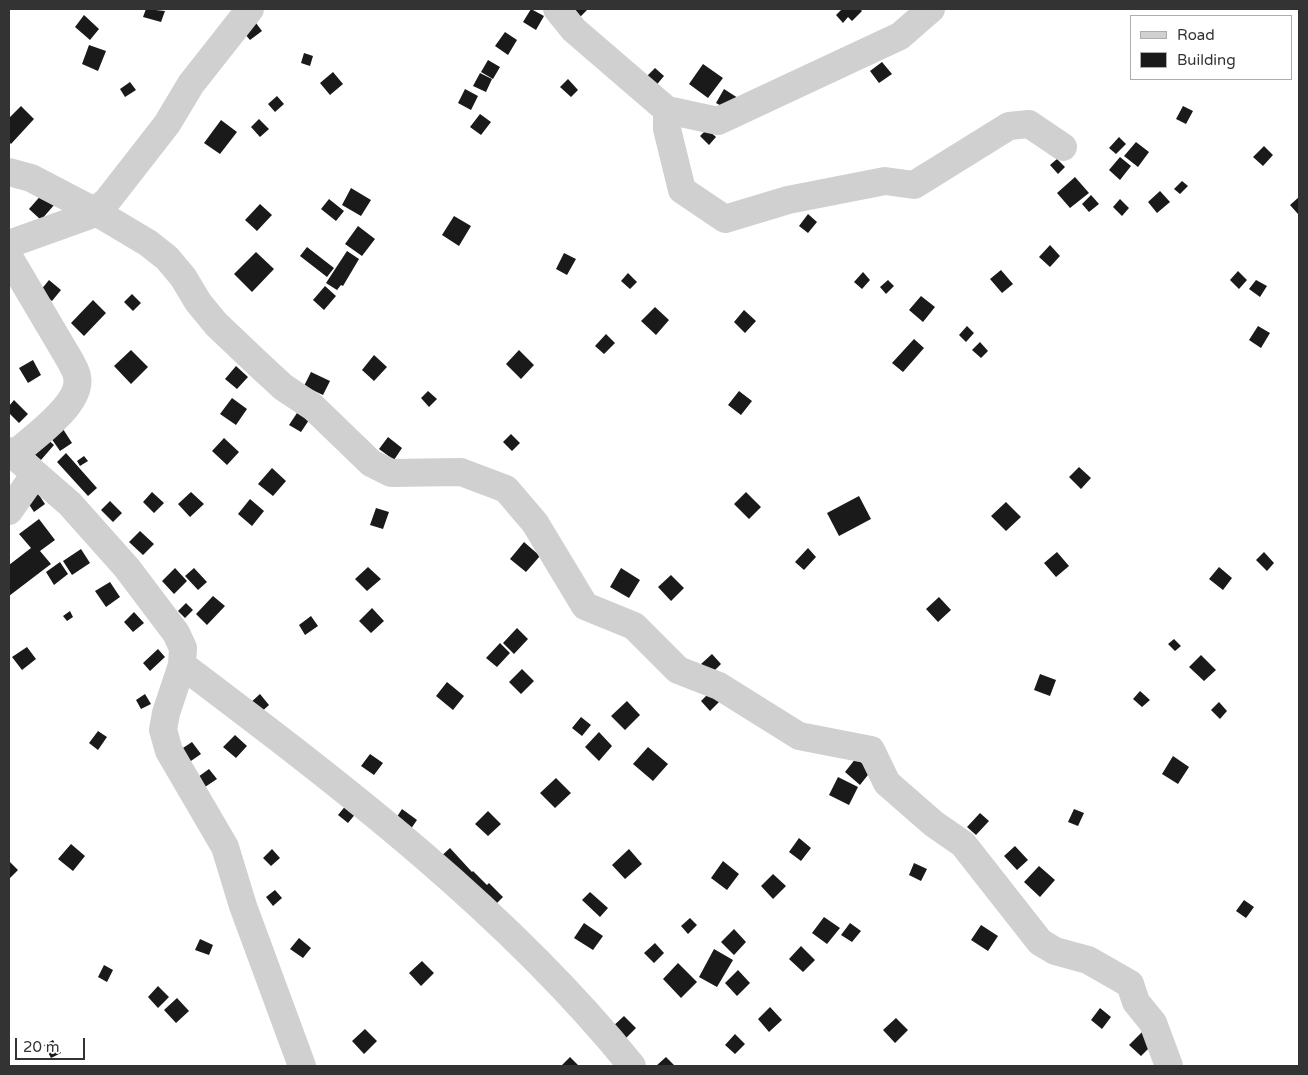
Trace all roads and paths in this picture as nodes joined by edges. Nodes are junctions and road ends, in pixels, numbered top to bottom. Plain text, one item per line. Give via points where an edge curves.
1 (250, 9) edge
2 (557, 9) edge
3 (931, 9) edge
4 (667, 110) junction
5 (1063, 147) dead end
6 (9, 172) edge
7 (96, 212) junction
8 (9, 244) edge
9 (9, 257) edge
10 (11, 453) edge
11 (35, 474) junction
12 (9, 511) edge
13 (182, 665) junction
14 (302, 1066) edge
15 (632, 1066) edge
16 (1169, 1066) edge

1 - 7 street via 191,84 121,185
2 - 4 street via 574,30
3 - 4 street via 900,36 718,121
4 - 5 street via 667,129 682,190 725,219 788,200 885,181 914,185 1009,126 1029,124
6 - 7 street via 31,178
7 - 8 street
7 - 16 street via 167,258 216,324 283,387 313,407 371,463 391,473 461,472 506,489 535,523 585,606 634,626 678,670 719,686 799,736 870,750 887,784 963,844 1040,942 1055,952 1088,960 1130,984 1136,1002 1153,1023
9 - 10 street via 78,378 76,393 66,408
10 - 11 street
11 - 12 street
11 - 13 street via 70,504 127,568 168,621 183,648
13 - 14 street via 163,730 169,751 226,847 243,906
13 - 15 street via 337,782 490,916 572,997

